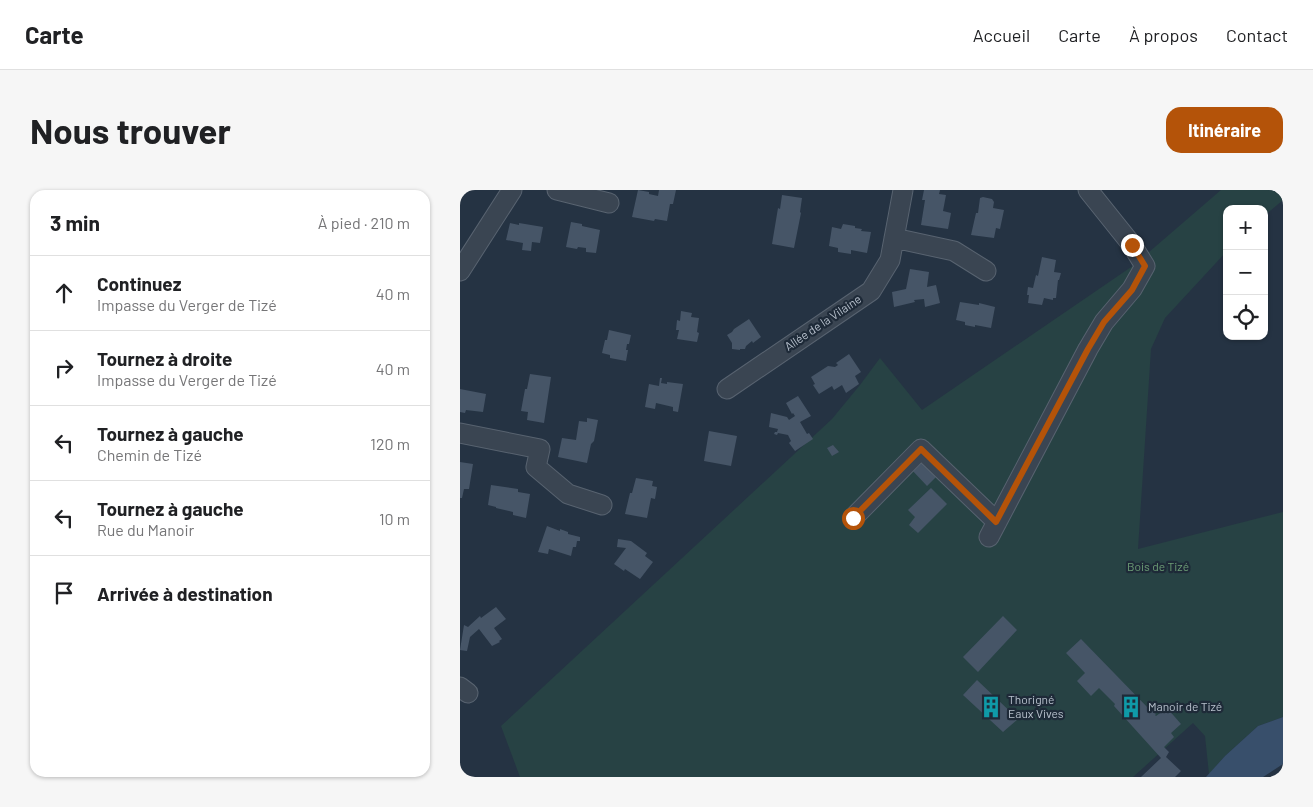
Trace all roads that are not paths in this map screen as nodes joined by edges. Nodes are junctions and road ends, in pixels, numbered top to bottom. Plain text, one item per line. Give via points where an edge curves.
1 (512, 190) edge
2 (557, 190) edge
3 (903, 190) edge
4 (1088, 190) edge
5 (609, 203) dead end
6 (894, 238) junction
7 (460, 271) edge
8 (986, 271) dead end
9 (727, 389) dead end
10 (460, 434) edge
11 (602, 505) dead end
12 (853, 518) dead end

1 - 7 street
2 - 5 street
3 - 6 street, Allée de la Vilaine
4 - 12 street via 1145,266 1132,290 1104,322 1088,349 993,530 921,449
6 - 8 street via 954,251
6 - 9 street, Allée de la Vilaine via 890,260 871,290
10 - 11 street via 540,449 536,467 568,494

